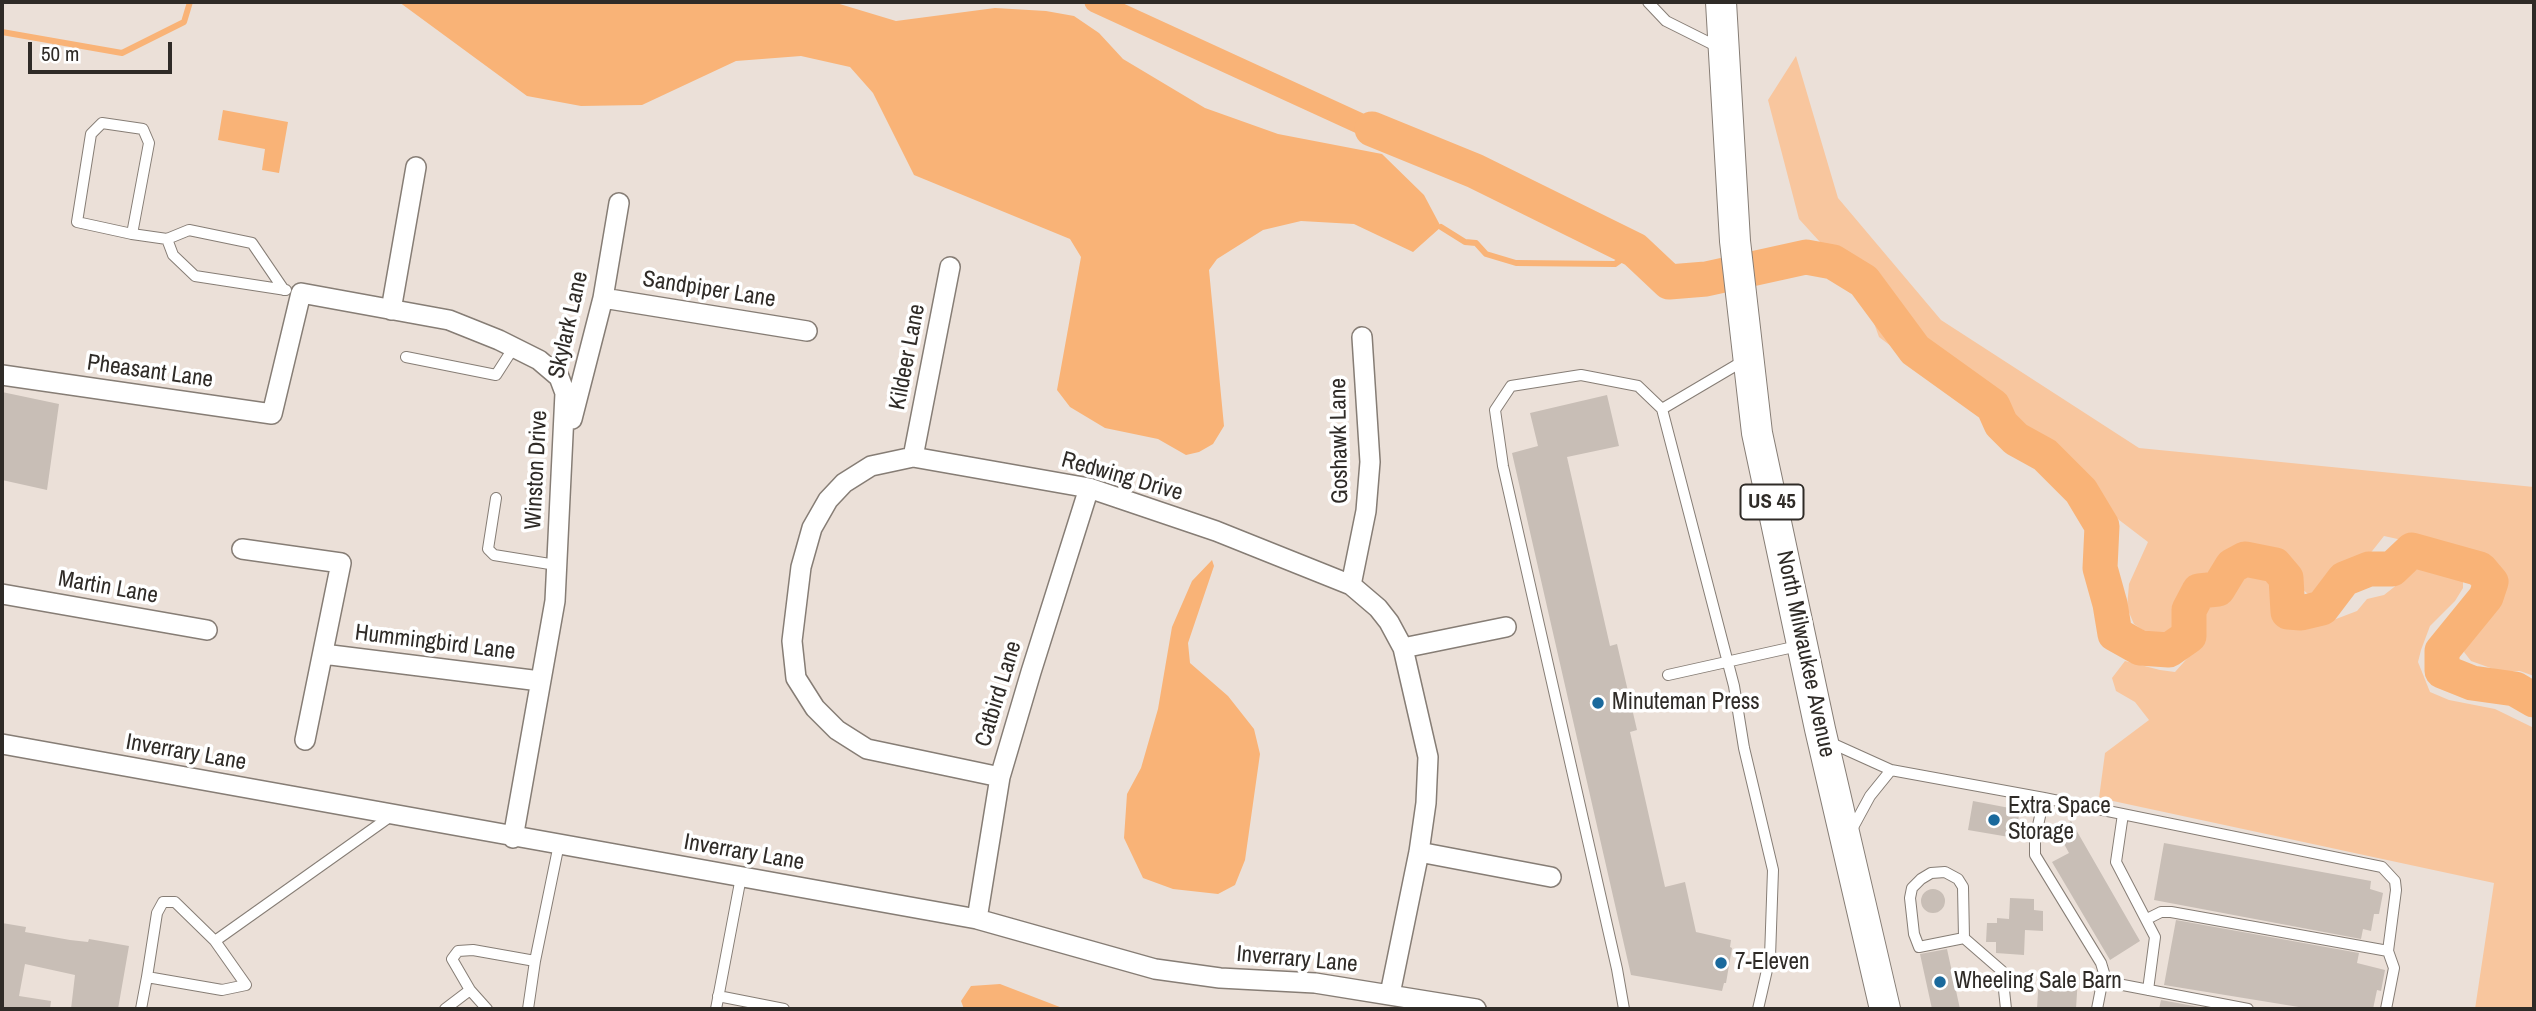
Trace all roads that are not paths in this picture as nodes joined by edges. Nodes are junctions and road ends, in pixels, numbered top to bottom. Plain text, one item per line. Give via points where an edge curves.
1 (1648, 2) edge
2 (1721, 2) edge
3 (1725, 51) junction
4 (416, 167) dead end
5 (619, 203) dead end
6 (132, 234) junction
7 (167, 239) junction
8 (950, 267) dead end
9 (292, 291) junction
10 (603, 298) junction
11 (391, 310) junction
12 (807, 331) dead end
13 (1362, 337) dead end
14 (514, 348) junction
15 (406, 357) dead end
16 (1749, 358) junction
17 (2, 375) edge
18 (1662, 409) junction
19 (562, 457) junction
20 (913, 457) junction
21 (1089, 488) junction
22 (496, 498) dead end
23 (242, 549) dead end
24 (556, 565) junction
25 (1350, 585) junction
26 (2, 594) edge
27 (1506, 627) dead end
28 (206, 630) dead end
29 (1802, 646) junction
30 (1403, 648) junction
31 (323, 654) junction
32 (1727, 661) junction
33 (1668, 675) dead end
34 (540, 681) junction
35 (1823, 739) junction
36 (305, 740) dead end
37 (2, 744) edge
38 (1891, 770) junction
39 (1000, 777) junction
40 (2044, 798) junction
41 (2123, 814) junction
42 (393, 815) junction
43 (513, 838) junction
44 (1846, 839) junction
45 (559, 844) junction
46 (1419, 852) junction
47 (741, 877) junction
48 (1551, 877) dead end
49 (977, 919) junction
50 (2147, 919) junction
51 (1965, 937) junction
52 (215, 941) junction
53 (2388, 951) junction
54 (535, 961) junction
55 (147, 977) junction
56 (2102, 981) junction
57 (470, 990) junction
58 (2148, 990) junction
59 (718, 996) junction
60 (1389, 1002) edge
61 (141, 1009) edge
62 (445, 1009) edge
63 (487, 1009) edge
64 (528, 1009) edge
65 (716, 1009) edge
66 (784, 1009) edge
67 (1476, 1009) edge
68 (1624, 1009) edge
69 (1758, 1009) edge
70 (1885, 1009) edge
71 (2006, 1009) edge
72 (2097, 1009) edge
73 (2248, 1009) edge
74 (2386, 1009) edge

1 - 3 lane via 1665,21
2 - 3 main road, North Milwaukee Avenue / US 45
3 - 16 main road, North Milwaukee Avenue / US 45 via 1735,241
4 - 11 street
5 - 10 street, Skylark Lane
6 - 6 lane via 149,143 143,129 102,123 91,134 77,222
6 - 7 lane
7 - 9 lane via 173,255 195,276
7 - 9 lane via 189,230 252,243
8 - 20 street, Kildeer Lane
9 - 11 street, Winston Drive
9 - 17 street, Pheasant Lane via 272,414
10 - 12 street, Sandpiper Lane
10 - 19 street, Skylark Lane
11 - 14 street, Winston Drive via 449,320
13 - 25 street, Goshawk Lane via 1370,462 1366,511
14 - 15 lane via 496,375
14 - 19 street, Winston Drive via 559,377 565,393
16 - 18 lane
16 - 29 main road, North Milwaukee Avenue / US 45 via 1757,433
18 - 32 lane
18 - 68 lane via 1638,386 1581,375 1511,386 1495,410 1503,466
19 - 24 street, Winston Drive
20 - 21 street, Redwing Drive
20 - 39 street, Redwing Drive via 871,466 844,483 812,528 801,567 792,641 796,678 815,708 837,730 867,749
21 - 25 street, Redwing Drive via 1216,531
21 - 39 street, Catbird Lane
22 - 24 lane via 488,549 494,555
23 - 31 street via 341,563
24 - 34 street, Winston Drive via 555,601
25 - 30 street, Redwing Drive via 1378,608
26 - 28 street, Martin Lane
27 - 30 street
29 - 32 lane
29 - 35 main road, North Milwaukee Avenue / US 45
30 - 46 street, Redwing Drive via 1428,757
31 - 34 street, Hummingbird Lane
31 - 36 street
32 - 33 lane
32 - 69 lane via 1773,870 1770,957
34 - 43 street, Winston Drive
35 - 38 lane
35 - 44 main road, North Milwaukee Avenue / US 45
37 - 42 street, Inverrary Lane
38 - 40 lane
38 - 44 lane
39 - 49 street, Catbird Lane
40 - 41 lane
40 - 56 lane via 2035,855 2101,963
41 - 50 lane via 2116,862
41 - 53 lane via 2382,867 2395,881 2396,890
42 - 43 street, Inverrary Lane
42 - 52 lane
43 - 45 street, Inverrary Lane
44 - 70 main road, North Milwaukee Avenue / US 45
45 - 47 street, Inverrary Lane
45 - 54 lane
46 - 48 street
46 - 60 street, Redwing Drive
47 - 49 street, Inverrary Lane
47 - 59 lane
49 - 60 street, Inverrary Lane via 1155,969 1315,983
50 - 53 lane via 2171,912
50 - 58 lane via 2155,937
51 - 51 lane via 1963,887 1945,872 1931,873 1912,888 1910,898 1919,947
51 - 71 lane via 2002,971
52 - 55 lane via 175,902 163,902
52 - 55 lane via 246,985 222,990
53 - 74 lane via 2394,968
54 - 57 lane via 458,951 452,959
54 - 64 lane
55 - 61 lane
56 - 58 lane
56 - 72 lane
57 - 62 lane
57 - 63 lane
58 - 73 lane
59 - 65 lane
59 - 66 lane
60 - 67 street, Inverrary Lane

